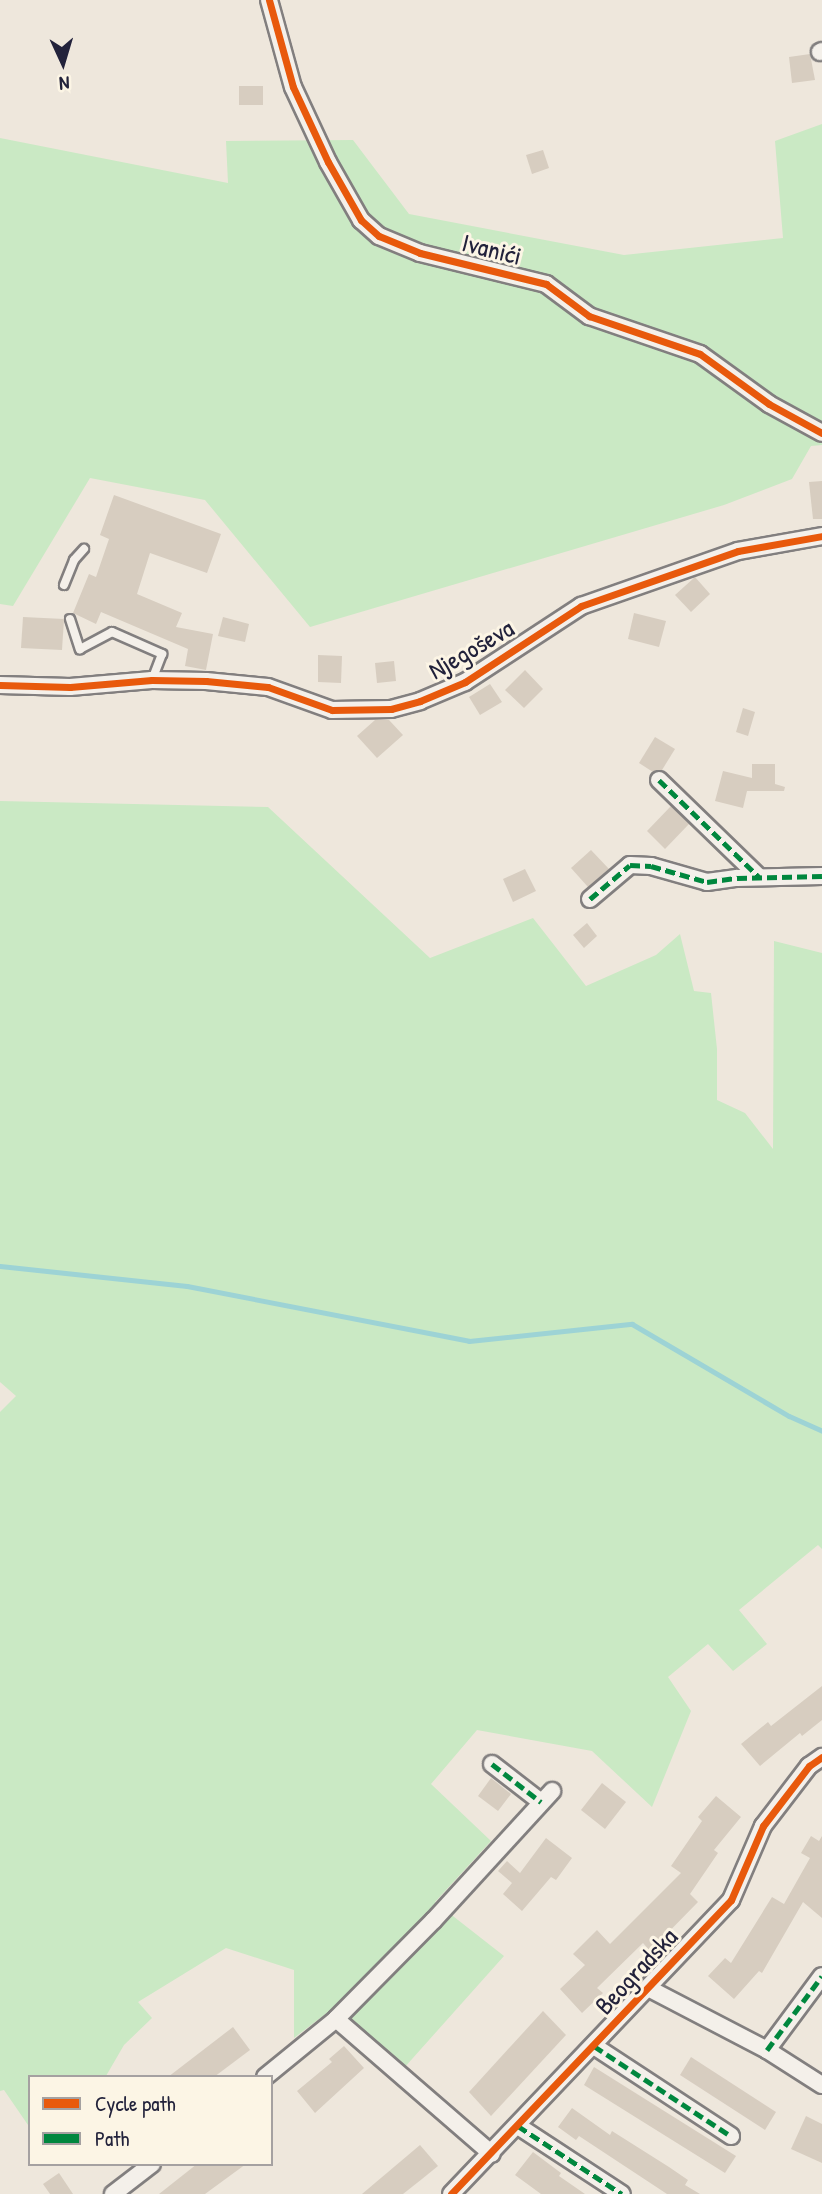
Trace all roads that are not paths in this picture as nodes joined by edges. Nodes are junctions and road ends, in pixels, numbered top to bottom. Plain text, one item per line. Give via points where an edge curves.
1 (269, 0) edge
2 (822, 433) edge
3 (822, 536) edge
4 (84, 549) dead end
5 (64, 585) dead end
6 (70, 618) dead end
7 (152, 680) junction
8 (0, 685) edge
9 (659, 780) dead end
10 (759, 877) junction
11 (822, 877) edge
12 (590, 899) dead end
13 (822, 1757) edge
14 (492, 1764) dead end
15 (822, 1976) edge
16 (648, 1988) junction
17 (336, 2019) junction
18 (594, 2046) junction
19 (767, 2050) junction
20 (267, 2075) edge
21 (822, 2085) edge
22 (518, 2126) junction
23 (731, 2136) dead end
24 (492, 2154) junction
25 (149, 2166) edge
26 (458, 2191) edge
27 (113, 2194) edge
28 (622, 2194) edge

1 - 2 street, Ivanići via 293,87 361,220 379,236 420,253 546,284 589,316 699,354 769,404
3 - 7 street, Njegoševa via 738,551 581,606 465,682 391,709 332,710 268,687
4 - 5 lane
6 - 7 lane via 80,649 111,632 162,654
7 - 8 street, Njegoševa via 70,687
9 - 10 street
10 - 11 street
10 - 12 street via 707,882 651,866 630,865
13 - 16 street, Beogradska via 808,1766 763,1826 731,1900
14 - 17 street via 547,1796
15 - 19 street
16 - 18 street, Beogradska
16 - 19 street, Beogradska
17 - 20 street
17 - 24 street
18 - 22 street, Beogradska
18 - 23 street
19 - 21 street, Beogradska
22 - 24 street, Beogradska
22 - 28 street
24 - 26 street, Beogradska
25 - 27 street

